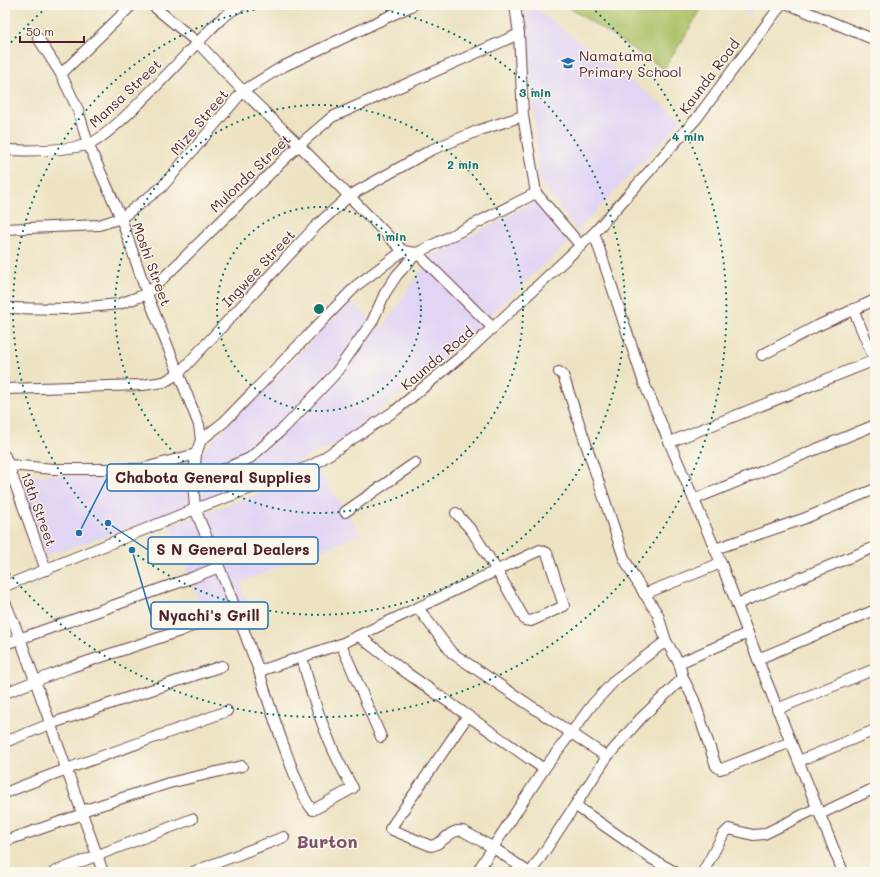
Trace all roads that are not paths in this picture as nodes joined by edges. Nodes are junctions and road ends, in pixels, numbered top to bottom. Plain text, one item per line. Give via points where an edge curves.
1 (132, 5) edge
2 (152, 5) edge
3 (242, 5) edge
4 (413, 5) edge
5 (515, 5) edge
6 (781, 5) edge
7 (790, 5) edge
8 (519, 34) junction
9 (38, 38) dead end
10 (875, 40) edge
11 (198, 43) junction
12 (61, 74) junction
13 (243, 91) junction
14 (523, 116) junction
15 (88, 144) junction
16 (299, 145) junction
17 (5, 150) edge
18 (536, 193) junction
19 (349, 196) junction
20 (121, 218) junction
21 (5, 229) edge
22 (594, 233) junction
23 (581, 246) junction
24 (403, 251) junction
25 (417, 253) junction
26 (147, 294) junction
27 (875, 300) edge
28 (5, 308) edge
29 (853, 309) junction
30 (493, 328) junction
31 (762, 355) dead end
32 (875, 360) edge
33 (559, 372) dead end
34 (179, 373) junction
35 (5, 389) edge
36 (875, 425) edge
37 (202, 440) junction
38 (670, 442) junction
39 (196, 454) junction
40 (7, 461) edge
41 (415, 463) dead end
42 (193, 482) junction
43 (875, 489) edge
44 (695, 499) junction
45 (194, 509) junction
46 (345, 512) dead end
47 (456, 513) dead end
48 (875, 547) edge
49 (715, 549) junction
50 (721, 563) junction
51 (219, 566) junction
52 (496, 569) junction
53 (46, 570) junction
54 (5, 586) edge
55 (644, 594) junction
56 (5, 602) edge
57 (737, 604) junction
58 (418, 608) junction
59 (875, 610) edge
60 (203, 622) dead end
61 (748, 632) junction
62 (359, 636) junction
63 (20, 638) junction
64 (666, 642) junction
65 (5, 644) edge
66 (341, 644) junction
67 (302, 657) junction
68 (758, 659) junction
69 (679, 663) junction
70 (222, 666) dead end
71 (875, 669) edge
72 (259, 671) junction
73 (683, 678) junction
74 (35, 682) junction
75 (5, 693) edge
76 (778, 709) junction
77 (227, 711) dead end
78 (467, 717) junction
79 (50, 724) junction
80 (875, 730) edge
81 (571, 733) junction
82 (381, 737) dead end
83 (5, 742) edge
84 (791, 742) junction
85 (607, 757) junction
86 (799, 761) junction
87 (242, 766) dead end
88 (66, 769) junction
89 (544, 770) junction
90 (875, 788) edge
91 (5, 793) edge
92 (576, 806) junction
93 (818, 811) junction
94 (83, 812) junction
95 (192, 819) dead end
96 (284, 838) dead end
97 (5, 841) edge
98 (494, 848) junction
99 (98, 856) junction
100 (54, 872) edge
101 (103, 872) edge
102 (193, 872) edge
103 (477, 872) edge
104 (529, 872) edge
105 (675, 872) edge
106 (703, 872) edge
107 (843, 872) edge

1 - 12 street
2 - 11 street
3 - 11 street, Mansa Street via 220,18
4 - 13 street, Mize Street via 280,68
5 - 8 street
6 - 22 street, Kaunda Road via 697,118
7 - 10 street
8 - 14 street
8 - 16 street, Mulonda Street via 332,117
9 - 12 street, Moshi Street
11 - 13 street
11 - 15 street, Mansa Street via 126,115 106,133
12 - 15 street, Moshi Street via 78,110
13 - 16 street
13 - 20 street, Mize Street via 162,187
14 - 18 street
14 - 19 street, Ingwee Street via 431,150
15 - 17 street, Mansa Street via 40,151
15 - 20 street, Moshi Street
16 - 19 street
16 - 26 street, Mulonda Street
18 - 23 street
18 - 25 street
19 - 24 street
19 - 34 street, Ingwee Street via 304,238
20 - 21 street, Mize Street via 100,225
20 - 26 street, Moshi Street
22 - 23 street, Kaunda Road
22 - 38 street via 644,383
23 - 30 street, Kaunda Road
24 - 25 street
24 - 37 street via 357,285 229,416
25 - 30 street
25 - 42 street via 397,275 385,293 372,322 335,374 285,427 250,458
26 - 28 street, Mulonda Street via 119,304 67,309
26 - 34 street, Moshi Street
27 - 29 street
29 - 31 street
29 - 32 street
30 - 45 street, Kaunda Road via 396,410 313,465
32 - 38 street
33 - 55 street via 563,375 584,434 624,558
34 - 35 street, Ingwee Street via 164,382 143,385
34 - 37 street, Moshi Street
36 - 44 street
37 - 39 street
38 - 44 street
39 - 40 street via 141,469 54,469
39 - 42 street
40 - 53 street, 13th Street
41 - 46 street
42 - 45 street
43 - 49 street via 802,519
44 - 49 street
45 - 51 street
45 - 53 street, Kaunda Road
47 - 52 street via 472,531
48 - 57 street
49 - 50 street
50 - 55 street
50 - 57 street
51 - 63 street
51 - 72 street
52 - 52 street via 527,621 564,606 551,561 545,551 540,550
52 - 58 street
53 - 54 street, Kaunda Road
55 - 64 street via 658,615
56 - 63 street
57 - 61 street
58 - 62 street
58 - 81 street via 452,654
59 - 68 street
60 - 74 street via 71,667
61 - 68 street
61 - 69 street
62 - 66 street
62 - 78 street
63 - 65 street
63 - 74 street
64 - 69 street
64 - 81 street via 616,679
66 - 67 street
66 - 82 street
67 - 72 street
67 - 72 street via 328,736 353,788 313,810 294,773
68 - 76 street
69 - 73 street
70 - 79 street
71 - 76 street
73 - 84 street via 694,700 708,746 718,768 724,768
73 - 85 street via 641,718
74 - 75 street
74 - 79 street
76 - 84 street
77 - 88 street
78 - 89 street
78 - 98 street via 390,829 431,846 438,845 458,830
79 - 83 street
79 - 88 street
80 - 86 street
81 - 85 street
81 - 89 street
84 - 86 street
85 - 92 street
86 - 93 street
87 - 94 street via 169,783
88 - 91 street
88 - 94 street
89 - 98 street
90 - 93 street
92 - 104 street
92 - 105 street
93 - 106 street via 764,834 753,835 729,829 723,834
93 - 107 street
94 - 97 street
94 - 99 street
95 - 99 street
96 - 102 street
98 - 103 street
98 - 104 street
99 - 100 street
99 - 101 street

